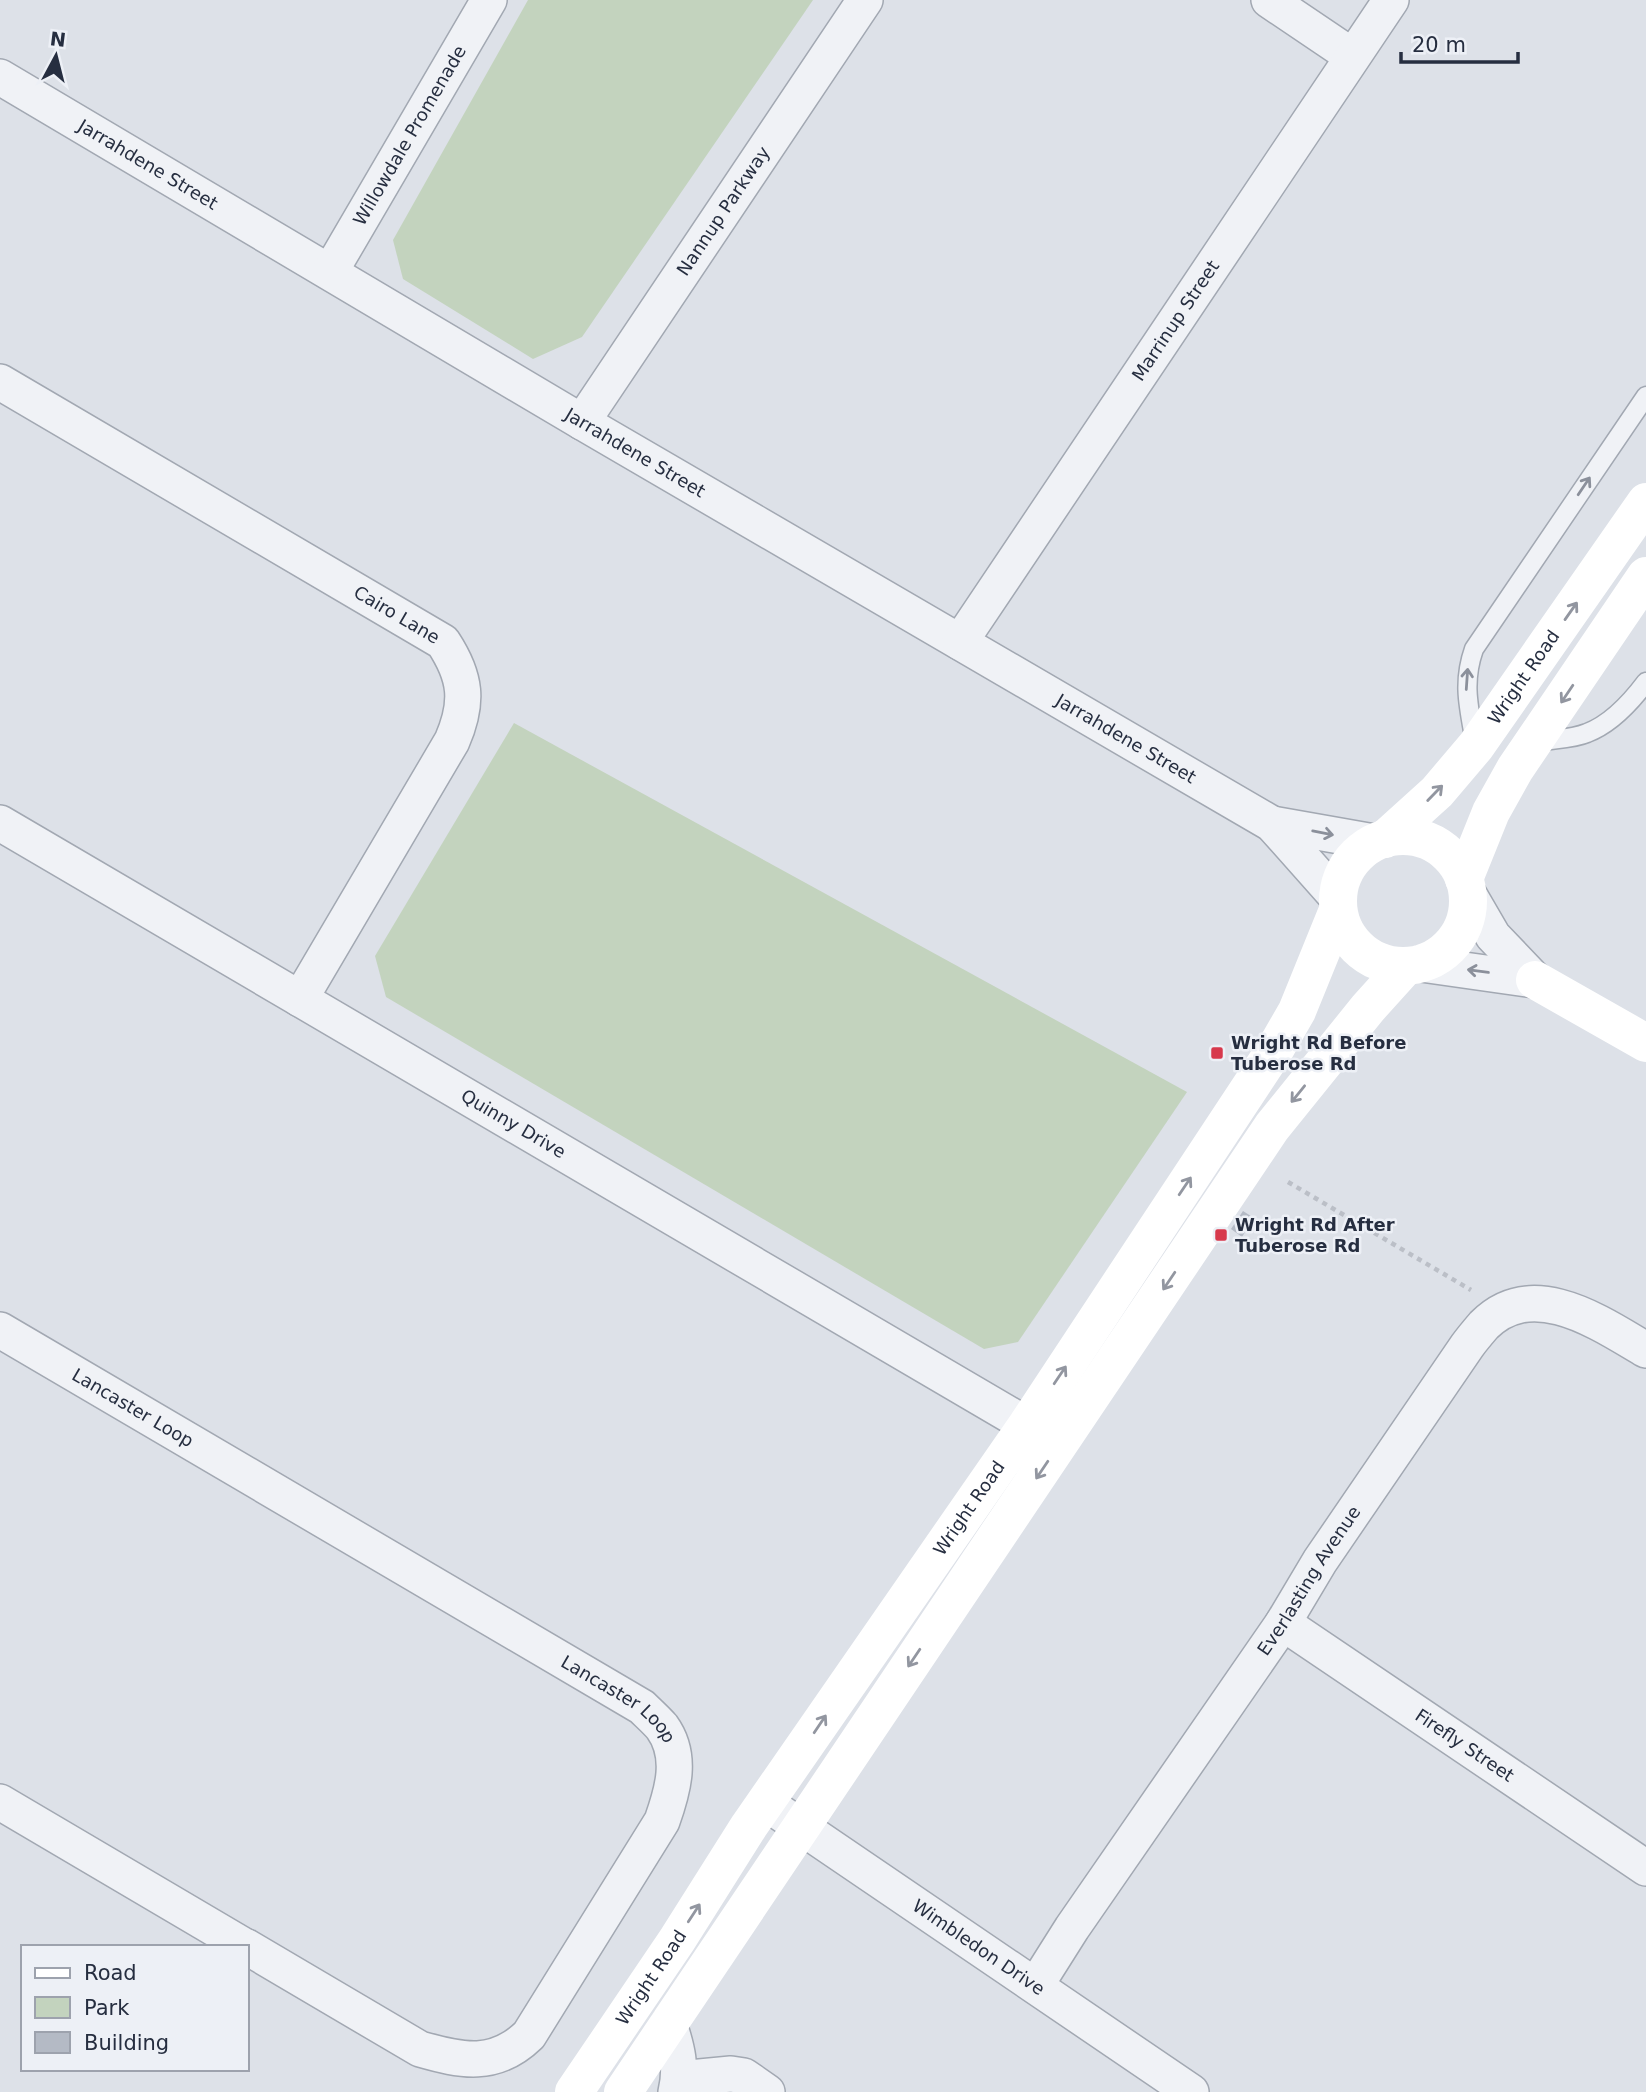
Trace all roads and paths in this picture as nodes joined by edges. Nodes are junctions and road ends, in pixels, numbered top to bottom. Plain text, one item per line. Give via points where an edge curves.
1 (489, 0) edge
2 (865, 0) edge
3 (1269, 0) edge
4 (1391, 0) edge
5 (1352, 56) junction
6 (0, 77) edge
7 (330, 272) junction
8 (0, 382) edge
9 (1646, 396) edge
10 (582, 422) junction
11 (1646, 502) edge
12 (1646, 576) edge
13 (960, 642) junction
14 (1646, 682) edge
15 (1535, 742) junction
16 (1476, 746) junction
17 (0, 823) edge
18 (1272, 824) junction
19 (1379, 841) junction
20 (1466, 886) junction
21 (1337, 904) junction
22 (1413, 965) junction
23 (1535, 980) junction
24 (300, 999) junction
25 (1646, 1043) edge
26 (1288, 1182) dead end
27 (1474, 1291) dead end
28 (0, 1330) edge
29 (1646, 1350) edge
30 (1027, 1425) junction
31 (1283, 1623) junction
32 (0, 1802) edge
33 (765, 1803) junction
34 (801, 1826) junction
35 (1646, 1868) edge
36 (243, 1945) edge
37 (248, 1948) edge
38 (1036, 1985) junction
39 (669, 2024) junction
40 (677, 2085) edge
41 (573, 2092) edge
42 (623, 2092) edge
43 (767, 2092) edge
44 (1191, 2092) edge

1 - 7 street, Willowdale Promenade
2 - 10 street, Nannup Parkway
3 - 5 street
4 - 5 street, Marrinup Street
5 - 13 street, Marrinup Street
6 - 7 street, Jarrahdene Street
7 - 10 street, Jarrahdene Street
8 - 24 street, Cairo Lane via 443,642 458,664 461,722
16 -> 9 lane via 1466,688 1474,649
10 - 13 street, Jarrahdene Street
16 -> 11 main road, Wright Road
12 -> 15 main road
13 - 18 street, Jarrahdene Street
14 - 15 lane via 1609,720 1586,734
15 - 20 main road via 1491,812
19 -> 16 main road, Wright Road via 1437,792
17 - 24 street, Quinny Drive
18 -> 19 street, Jarrahdene Street
18 - 21 street, Jarrahdene Street
19 - 20 main road via 1404,836 1423,839 1455,862
19 - 21 main road via 1359,852 1348,865
20 - 22 main road via 1466,916 1457,937 1435,958
20 - 23 street via 1493,936
21 - 22 main road via 1343,929 1368,957 1386,964
30 -> 21 main road, Wright Road via 1274,1051 1297,1011
23 -> 22 street
22 -> 34 main road via 1368,1008 1272,1127
23 - 25 main road
24 - 30 street, Quinny Drive
26 - 27 path
28 - 37 street, Lancaster Loop via 642,1707 662,1727 673,1749 672,1794 662,1821 529,2035 500,2055 477,2060 421,2049
29 - 31 street, Everlasting Avenue via 1589,1316 1557,1306 1510,1308 1485,1324 1343,1527
33 -> 30 main road, Wright Road
31 - 35 street, Firefly Street
31 - 38 street, Everlasting Avenue
32 - 36 street, Lancaster Loop
33 - 34 street, Wimbledon Drive
41 -> 33 main road, Wright Road
34 - 38 street, Wimbledon Drive
34 - 39 main road
38 - 44 street, Wimbledon Drive
39 - 40 street via 679,2058
39 - 42 main road
40 - 43 street via 731,2074

